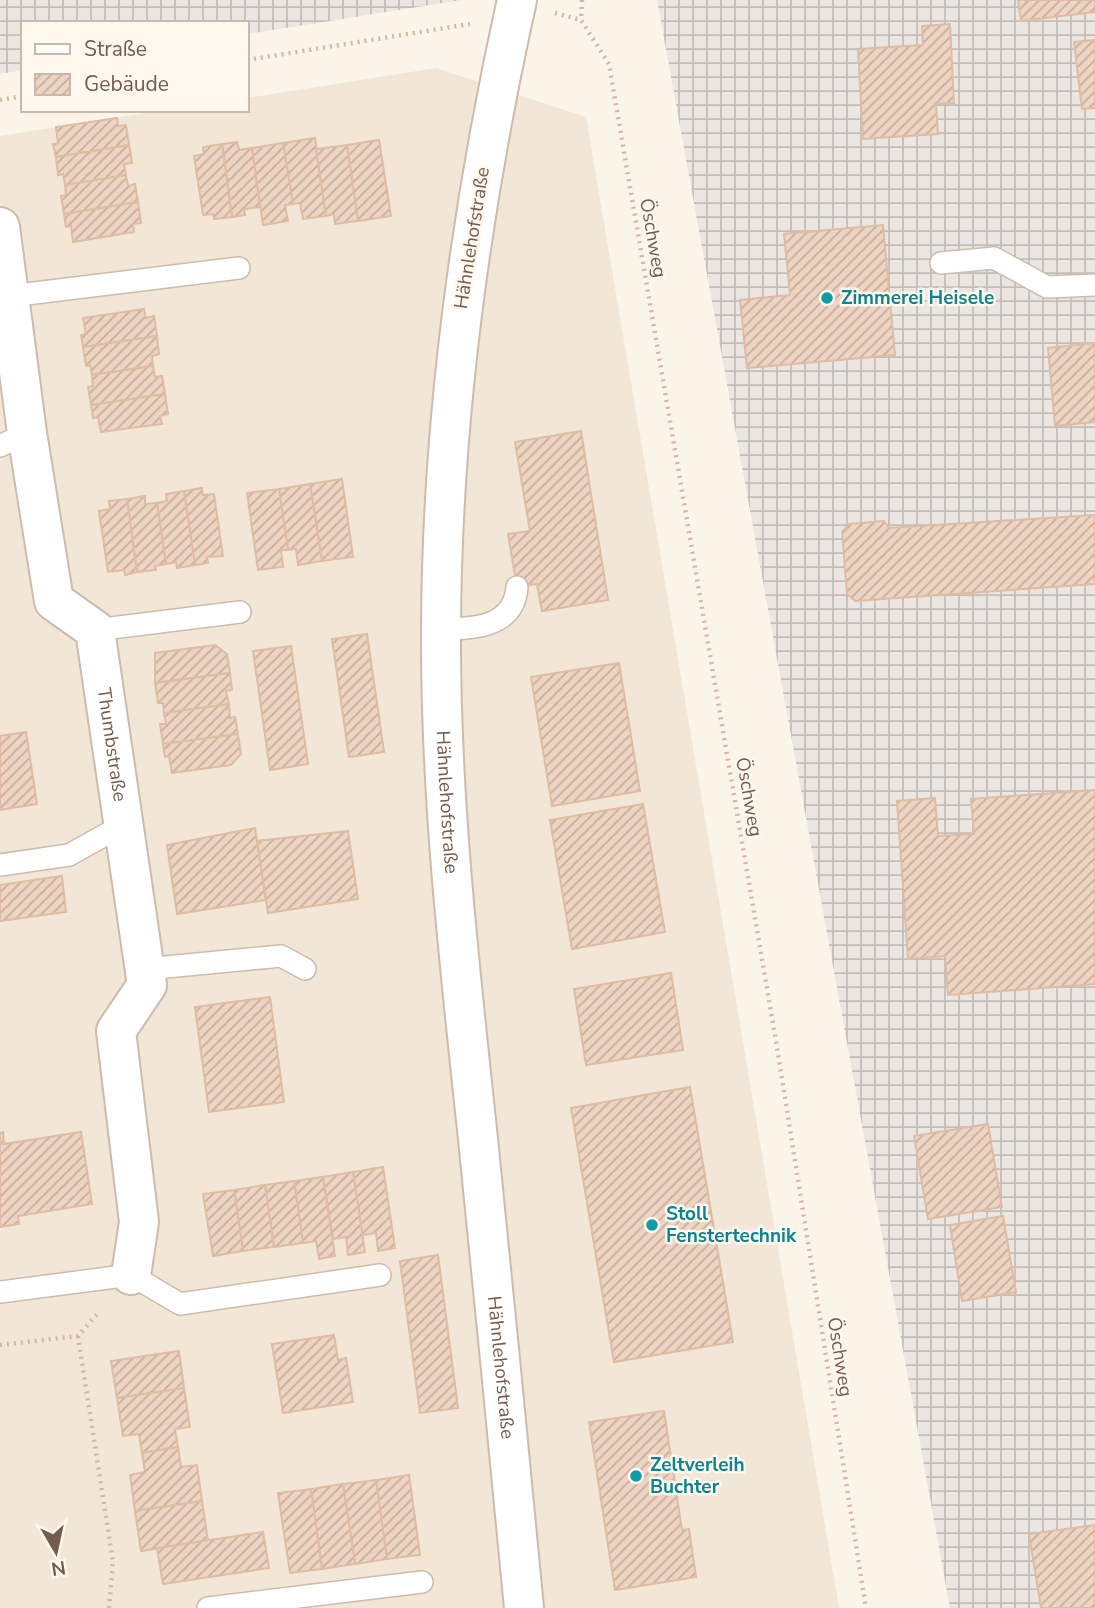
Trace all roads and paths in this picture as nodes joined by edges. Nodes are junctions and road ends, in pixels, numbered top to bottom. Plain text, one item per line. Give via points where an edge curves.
1 (582, 0) edge
2 (515, 8) edge
3 (581, 20) junction
4 (248, 60) edge
5 (21, 96) edge
6 (0, 100) edge
7 (0, 227) edge
8 (942, 262) dead end
9 (239, 268) dead end
10 (1095, 285) edge
11 (10, 296) junction
12 (14, 440) edge
13 (517, 587) dead end
14 (240, 612) dead end
15 (441, 629) junction
16 (95, 630) junction
17 (123, 825) junction
18 (0, 865) edge
19 (145, 969) junction
20 (304, 969) dead end
21 (131, 1275) junction
22 (380, 1275) dead end
23 (0, 1292) edge
24 (78, 1336) junction
25 (0, 1345) edge
26 (422, 1582) dead end
27 (109, 1608) edge
28 (208, 1608) edge
29 (524, 1608) edge
30 (866, 1608) edge

1 - 3 path
2 - 3 path
2 - 4 path
2 - 15 street, Hähnlehofstraße via 481,174 456,346 443,523
3 - 30 path, Öschweg via 609,64 776,1041
5 - 6 path
7 - 11 street
8 - 10 lane via 994,258 1047,287
9 - 11 lane
11 - 12 street
12 - 16 street via 54,601
13 - 15 lane via 511,607 494,623
14 - 16 lane
15 - 29 street, Hähnlehofstraße via 451,894
16 - 17 street, Thumbstraße
17 - 18 lane via 69,855
17 - 19 street, Thumbstraße
19 - 20 lane via 281,956
19 - 21 street, Thumbstraße via 147,985 116,1031 138,1222
21 - 22 lane via 180,1304
21 - 23 lane
21 - 24 path
24 - 25 path
24 - 27 path via 113,1562
26 - 28 lane

